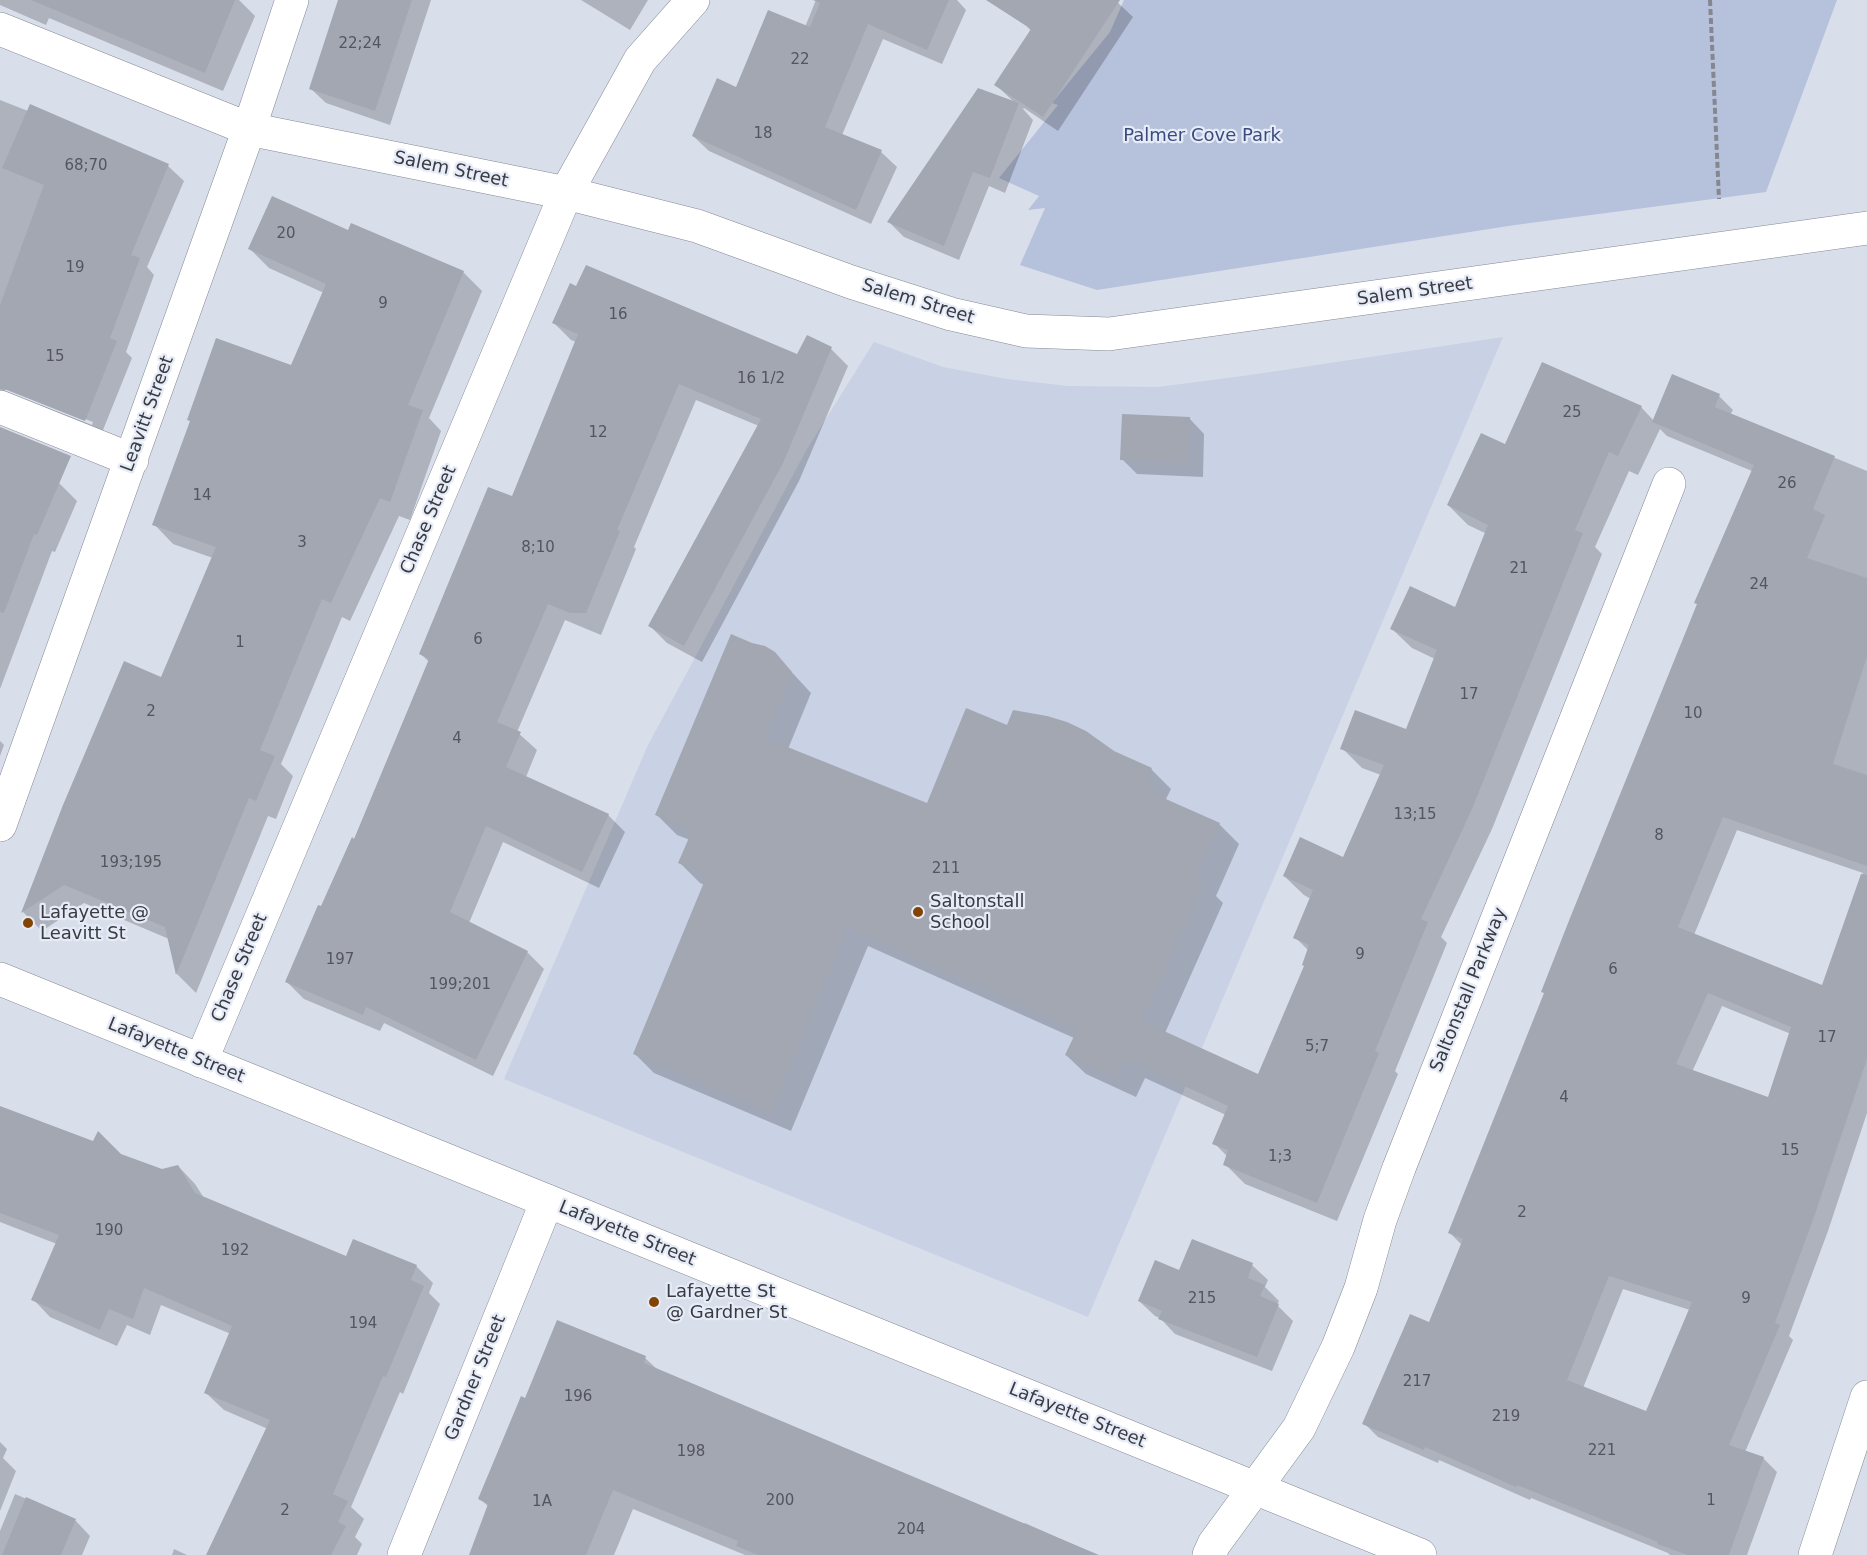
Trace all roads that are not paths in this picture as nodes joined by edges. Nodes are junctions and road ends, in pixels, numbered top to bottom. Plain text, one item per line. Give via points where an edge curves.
1 (292, 0) edge
2 (693, 0) edge
3 (0, 29) edge
4 (249, 129) junction
5 (567, 193) junction
6 (1867, 228) edge
7 (0, 407) edge
8 (132, 460) junction
9 (1669, 484) dead end
10 (0, 825) edge
11 (0, 979) edge
12 (201, 1061) junction
13 (547, 1201) junction
14 (1867, 1397) edge
15 (1256, 1488) junction
16 (404, 1555) edge
17 (1209, 1555) edge
18 (1420, 1555) edge
19 (1815, 1555) edge

1 - 4 main road, Leavitt Street
2 - 5 main road, Chase Street via 640,60
3 - 4 main road, Salem Street
4 - 5 main road, Salem Street
4 - 8 main road, Leavitt Street
5 - 6 main road, Salem Street via 697,226 951,314 1026,330 1109,334
5 - 12 main road, Chase Street
7 - 8 main road
8 - 10 main road, Leavitt Street
9 - 15 main road, Saltonstall Parkway via 1399,1168 1338,1347 1299,1428
11 - 12 main road, Lafayette Street
12 - 13 main road, Lafayette Street
13 - 15 main road, Lafayette Street
13 - 16 main road, Gardner Street
14 - 19 main road
15 - 17 main road, Saltonstall Parkway
15 - 18 main road, Lafayette Street

